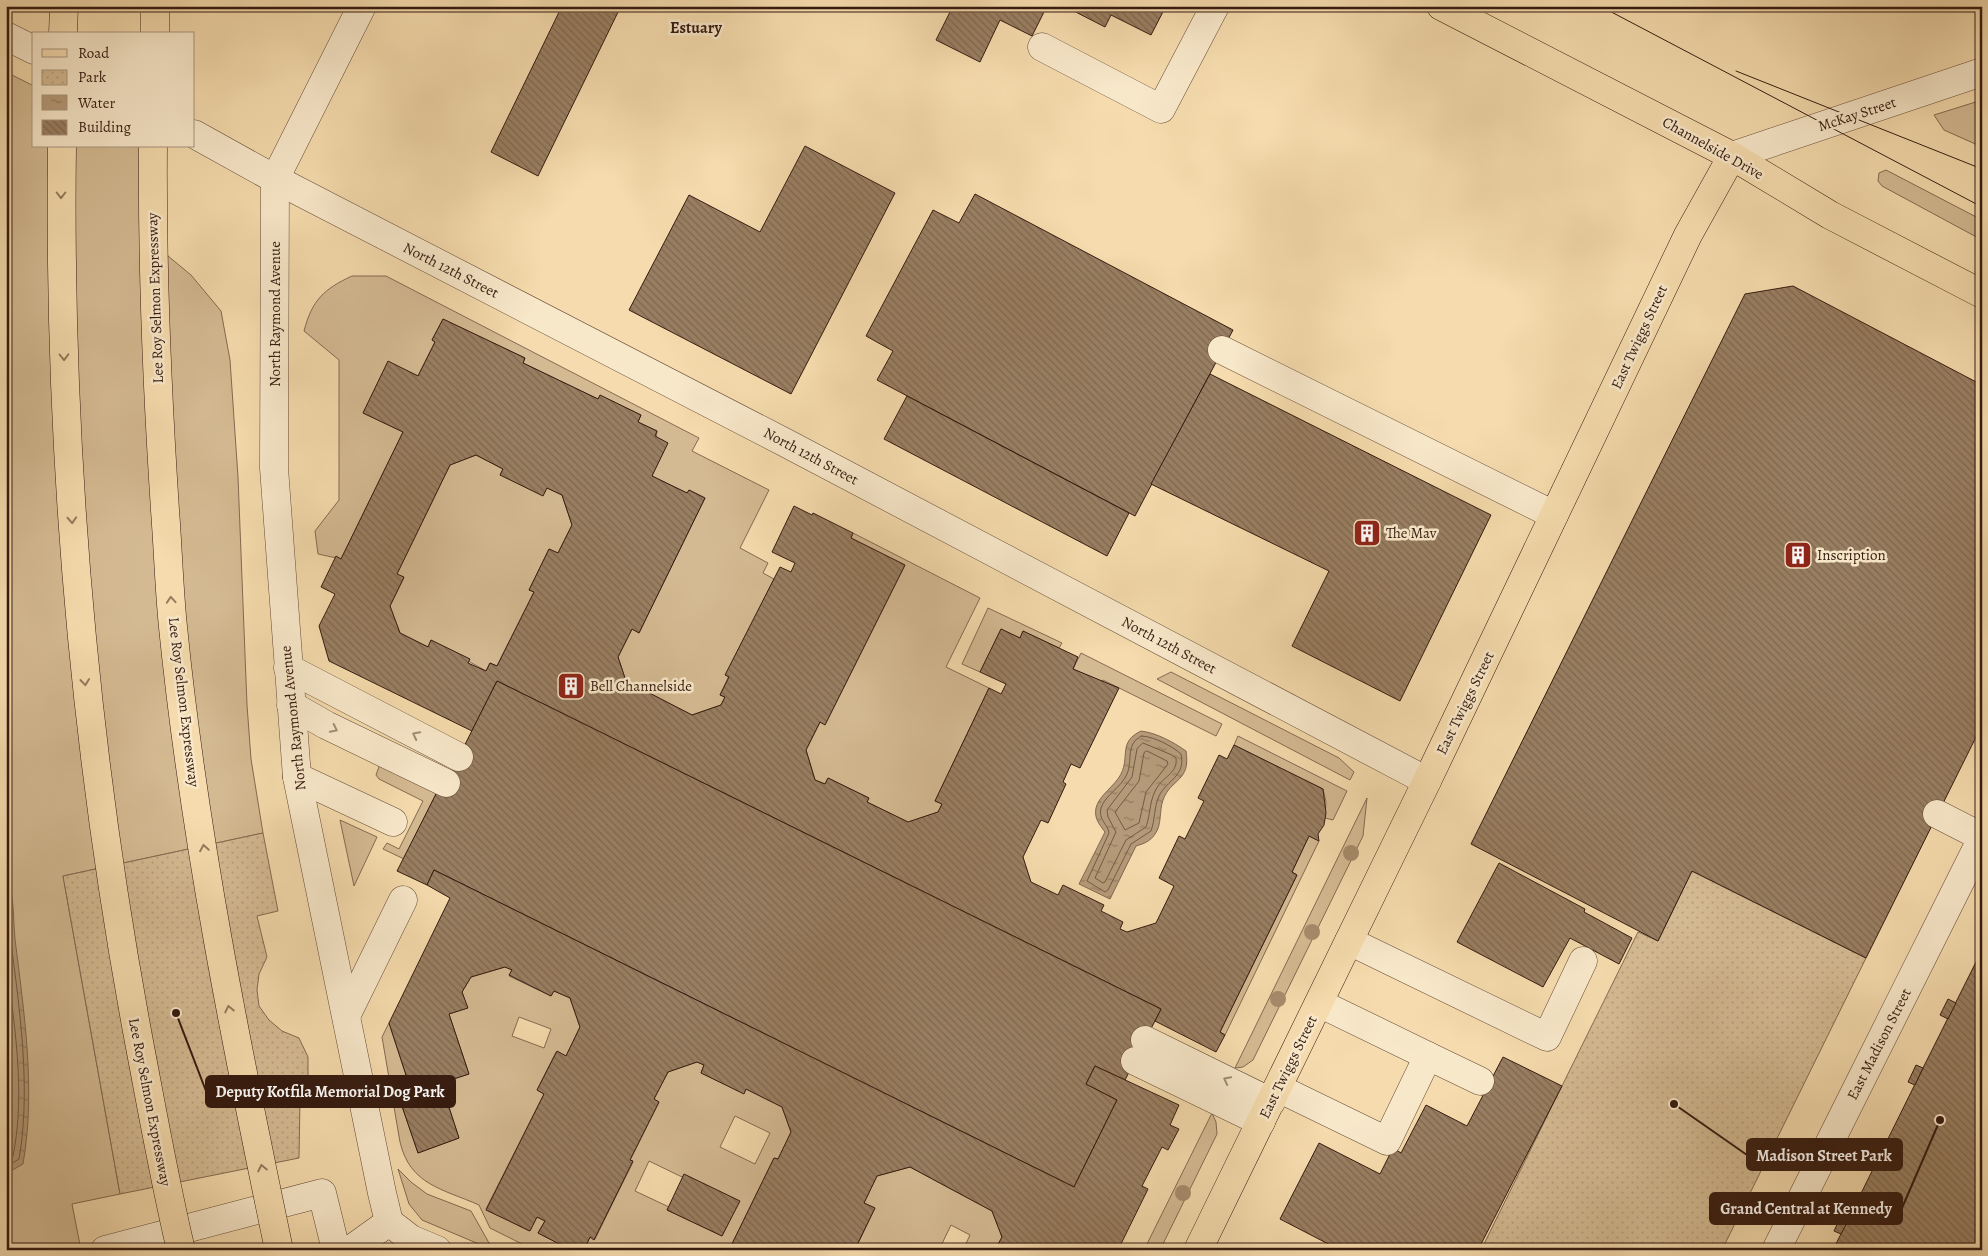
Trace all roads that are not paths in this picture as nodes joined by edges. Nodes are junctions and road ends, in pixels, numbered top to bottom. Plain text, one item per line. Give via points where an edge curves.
1 (64, 6) edge
2 (155, 6) edge
3 (362, 6) edge
4 (1216, 6) edge
5 (1441, 6) edge
6 (63, 32) edge
7 (154, 32) edge
8 (6, 36) edge
9 (1042, 46) dead end
10 (32, 49) edge
11 (1982, 72) edge
12 (195, 135) edge
13 (62, 148) edge
14 (153, 148) edge
15 (1732, 156) junction
16 (275, 179) junction
17 (1982, 294) edge
18 (1222, 350) dead end
19 (1554, 515) junction
20 (288, 668) junction
21 (291, 705) junction
22 (459, 757) dead end
23 (297, 777) junction
24 (1427, 781) junction
25 (446, 783) dead end
26 (1937, 814) dead end
27 (393, 822) dead end
28 (1982, 837) edge
29 (403, 900) dead end
30 (1349, 941) junction
31 (1583, 961) dead end
32 (1319, 1003) junction
33 (347, 1014) junction
34 (1140, 1050) dead end
35 (1428, 1056) junction
36 (1480, 1081) dead end
37 (1270, 1104) junction
38 (389, 1222) junction
39 (105, 1250) edge
40 (181, 1250) edge
41 (279, 1250) edge
42 (336, 1250) edge
43 (350, 1250) edge
44 (437, 1250) edge
45 (1198, 1250) edge
46 (1776, 1250) edge

1 - 6 main road
2 - 7 main road
3 - 16 street
4 - 9 street via 1161,109
5 - 15 main road, Channelside Drive
8 - 10 street
11 - 15 street, McKay Street
12 - 16 street, North 12th Street
13 -> 40 main road, Lee Roy Selmon Expressway, bridge via 64,375 74,554 92,748 126,974
41 -> 14 main road, Lee Roy Selmon Expressway, bridge via 227,999 173,626 159,423
15 - 17 main road, Channelside Drive via 1830,215
15 - 19 main road, East Twiggs Street via 1688,235
16 - 20 street, North Raymond Avenue via 274,468
16 - 24 street, North 12th Street via 784,442
18 - 19 street
19 - 24 main road, East Twiggs Street
20 - 21 street, North Raymond Avenue
22 -> 20 street
21 - 23 street, North Raymond Avenue
21 -> 25 street
23 - 27 street
23 - 33 street, North Raymond Avenue
24 - 30 main road, East Twiggs Street
26 - 28 street
28 - 46 street, East Madison Street
29 - 33 street
30 - 31 street via 1547,1037
30 - 32 main road, East Twiggs Street
32 - 35 street
32 - 37 main road, East Twiggs Street
33 - 38 street, North Raymond Avenue
34 - 37 street
35 - 36 street
35 - 37 street via 1387,1141
37 - 45 main road, East Twiggs Street
38 - 43 street
38 - 44 street via 411,1239
39 - 42 street via 322,1194

